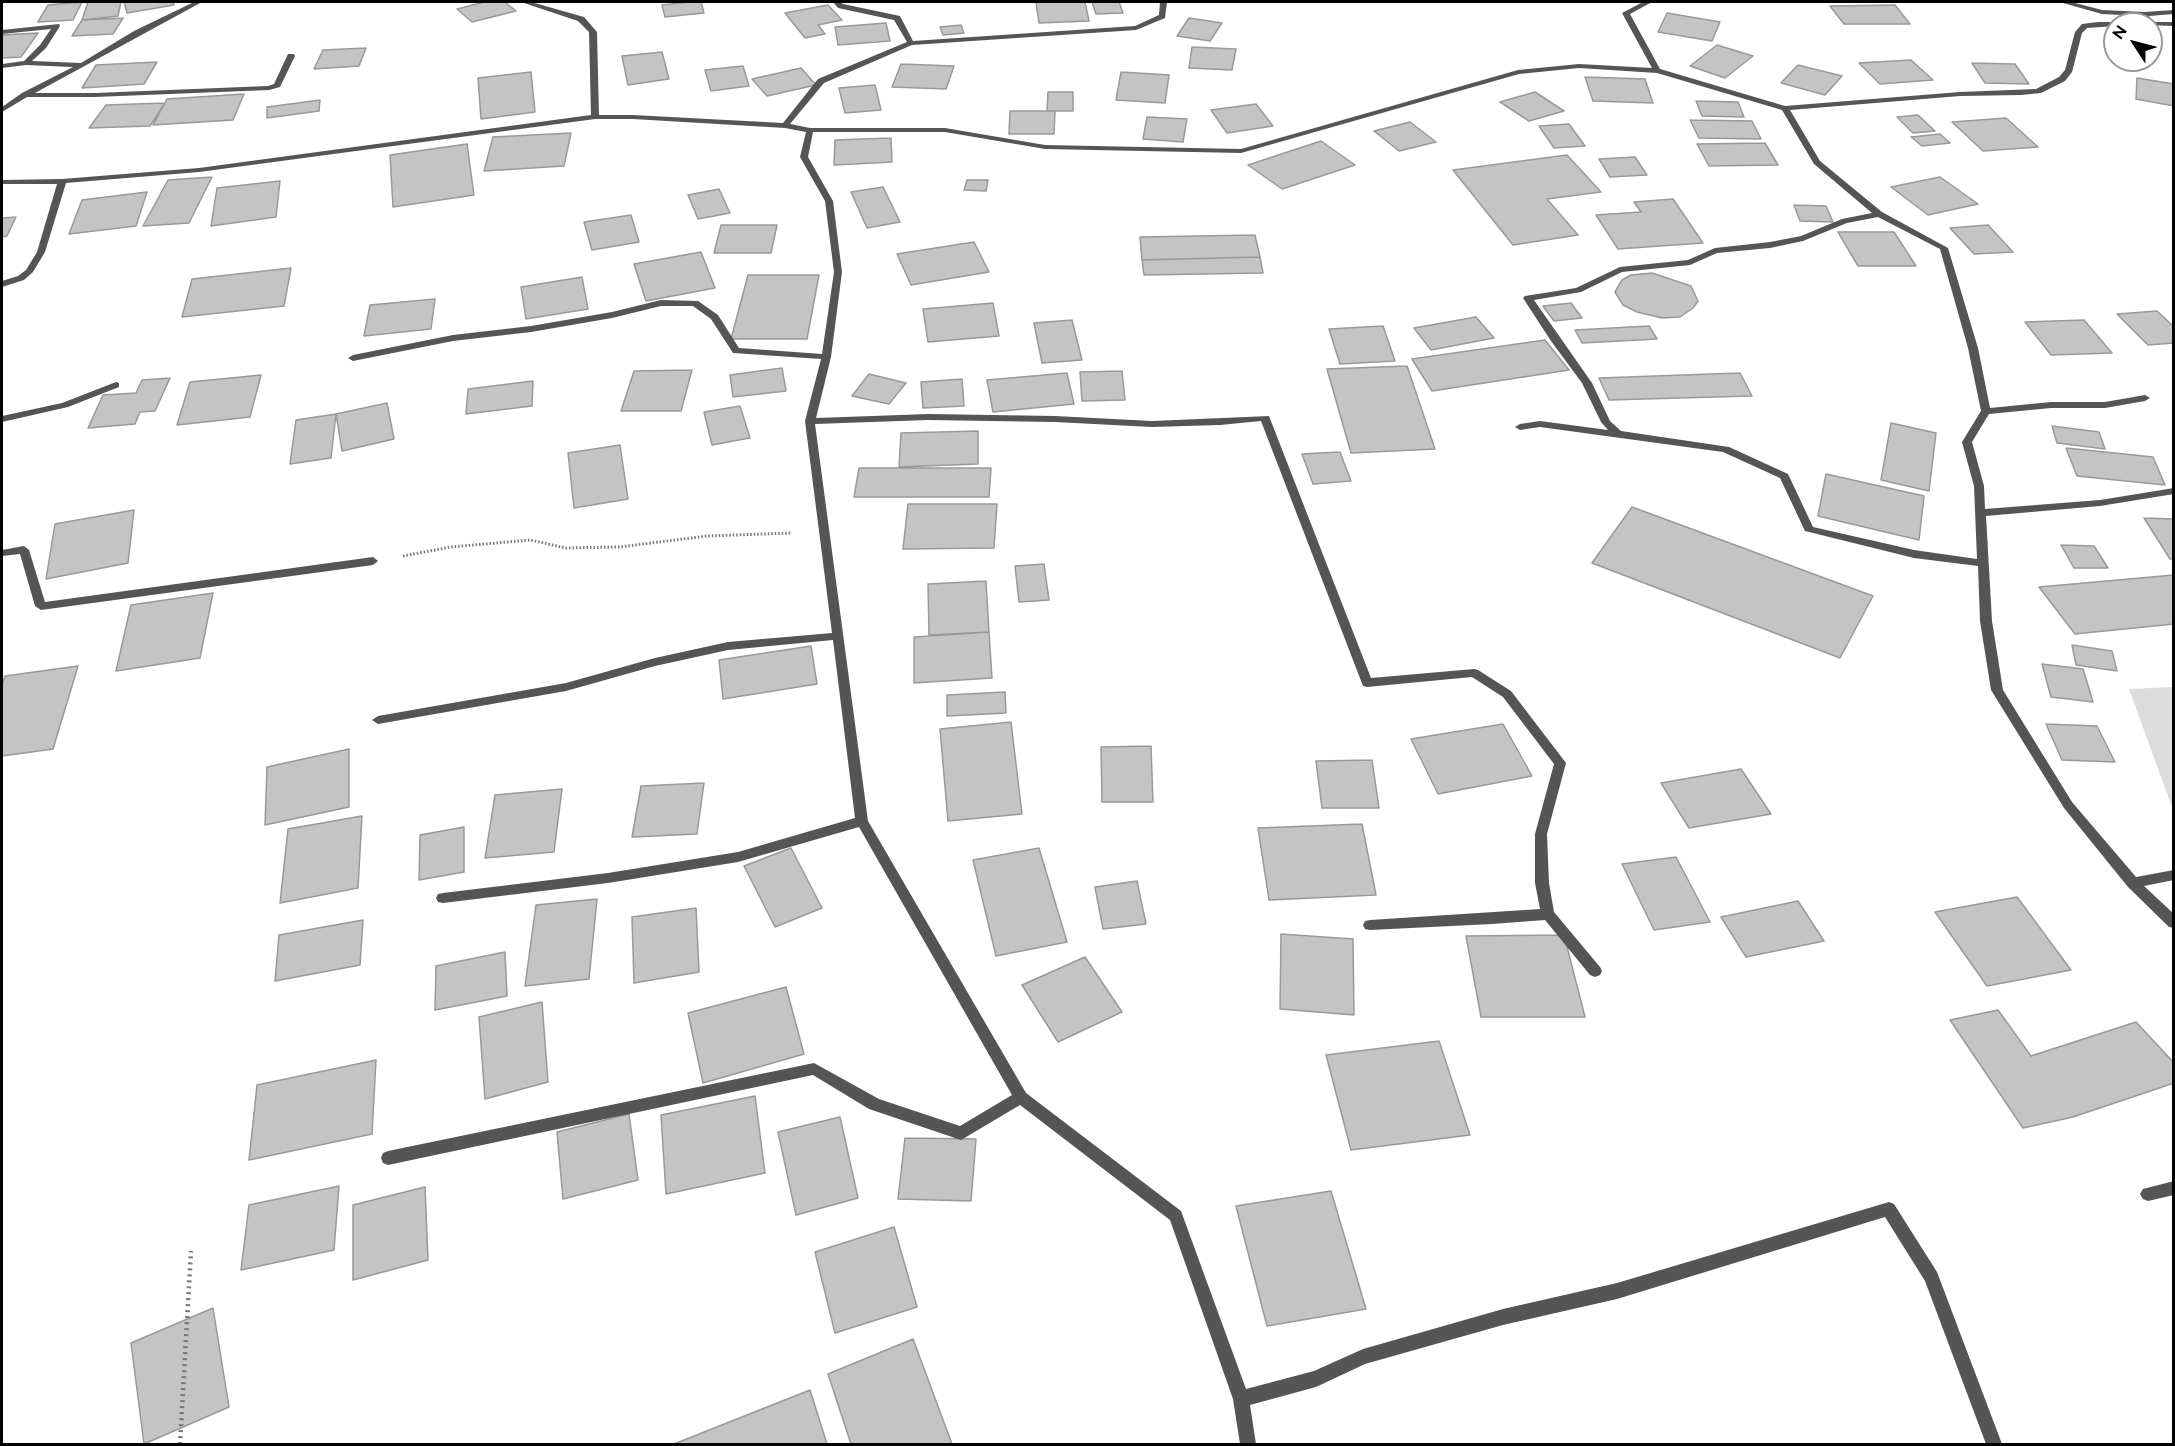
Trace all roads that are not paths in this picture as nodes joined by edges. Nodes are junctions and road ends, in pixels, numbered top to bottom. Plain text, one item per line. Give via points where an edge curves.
1 (198, 2) edge
2 (525, 2) edge
3 (836, 2) edge
4 (1164, 2) edge
5 (1648, 2) edge
6 (2065, 2) edge
7 (2103, 12) edge
8 (2103, 24) edge
9 (2, 32) edge
10 (911, 43) junction
11 (291, 56) dead end
12 (26, 63) junction
13 (85, 65) junction
14 (2, 66) edge
15 (1657, 71) junction
16 (25, 95) junction
17 (1785, 108) junction
18 (2, 110) edge
19 (595, 117) junction
20 (785, 126) junction
21 (810, 129) junction
22 (62, 180) junction
23 (2, 182) edge
24 (1879, 214) junction
25 (2, 284) edge
26 (826, 357) junction
27 (352, 358) dead end
28 (116, 385) dead end
29 (2145, 398) dead end
30 (1986, 411) junction
31 (2, 419) edge
32 (810, 421) junction
33 (1520, 427) dead end
34 (1618, 434) junction
35 (2174, 491) edge
36 (1980, 513) junction
37 (2, 553) edge
38 (373, 561) road end
39 (1983, 563) junction
40 (839, 636) junction
41 (378, 720) dead end
42 (862, 821) junction
43 (2174, 875) edge
44 (2133, 883) junction
45 (443, 898) dead end
46 (1548, 914) junction
47 (2174, 923) edge
48 (1370, 925) dead end
49 (1595, 971) dead end
50 (1021, 1097) junction
51 (388, 1158) dead end
52 (2174, 1188) edge
53 (2148, 1194) dead end
54 (1240, 1399) junction
55 (1248, 1444) edge
56 (1994, 1444) edge

1 - 13 street
2 - 19 street via 580,19 593,32
3 - 10 street via 897,18
4 - 10 street via 1162,16 1136,28
5 - 15 street via 1626,13
6 - 7 street
8 - 17 street via 2085,26 2079,32 2069,70 2053,86 2038,90
9 - 12 street via 56,26
10 - 20 street via 821,81
11 - 16 street via 277,85 269,88
12 - 13 street
12 - 14 street
13 - 16 street
15 - 17 street
15 - 21 street via 1579,66 1518,72 1241,151 1045,147 945,130
16 - 18 street
17 - 24 street via 1817,162
19 - 20 street
19 - 22 street via 200,170
20 - 21 street
21 - 26 street via 804,157 829,201 838,272
22 - 23 street
22 - 25 street via 42,252 29,272
24 - 30 street via 1944,248 1973,348
24 - 34 street via 1845,221 1803,238 1715,251 1690,262 1620,270 1578,290 1528,298 1587,383 1606,422
26 - 27 street via 736,351 715,317 695,303 662,303 612,315 453,338
26 - 32 street
28 - 31 street via 65,405
29 - 30 street via 2105,405
30 - 36 street via 1967,442 1979,486
32 - 40 street
32 - 46 street via 928,417 1152,424 1265,418 1367,683 1474,674 1507,694 1560,763 1541,834 1542,883
33 - 34 street via 1540,424
34 - 39 street via 1725,449 1784,476 1809,529 1914,554
35 - 36 street via 2100,503
36 - 39 street
37 - 38 street via 24,550 41,606
39 - 44 street via 1986,621 1997,690 2068,805
40 - 41 street via 728,646 566,687
40 - 42 street
42 - 45 street via 738,857
42 - 50 street
43 - 44 street
44 - 47 street
46 - 48 street
46 - 49 street
50 - 51 street via 961,1133 874,1104 814,1070
50 - 54 street via 1176,1216
52 - 53 street
54 - 55 street
54 - 56 street via 1316,1379 1363,1356 1503,1317 1617,1291 1889,1209 1931,1277

